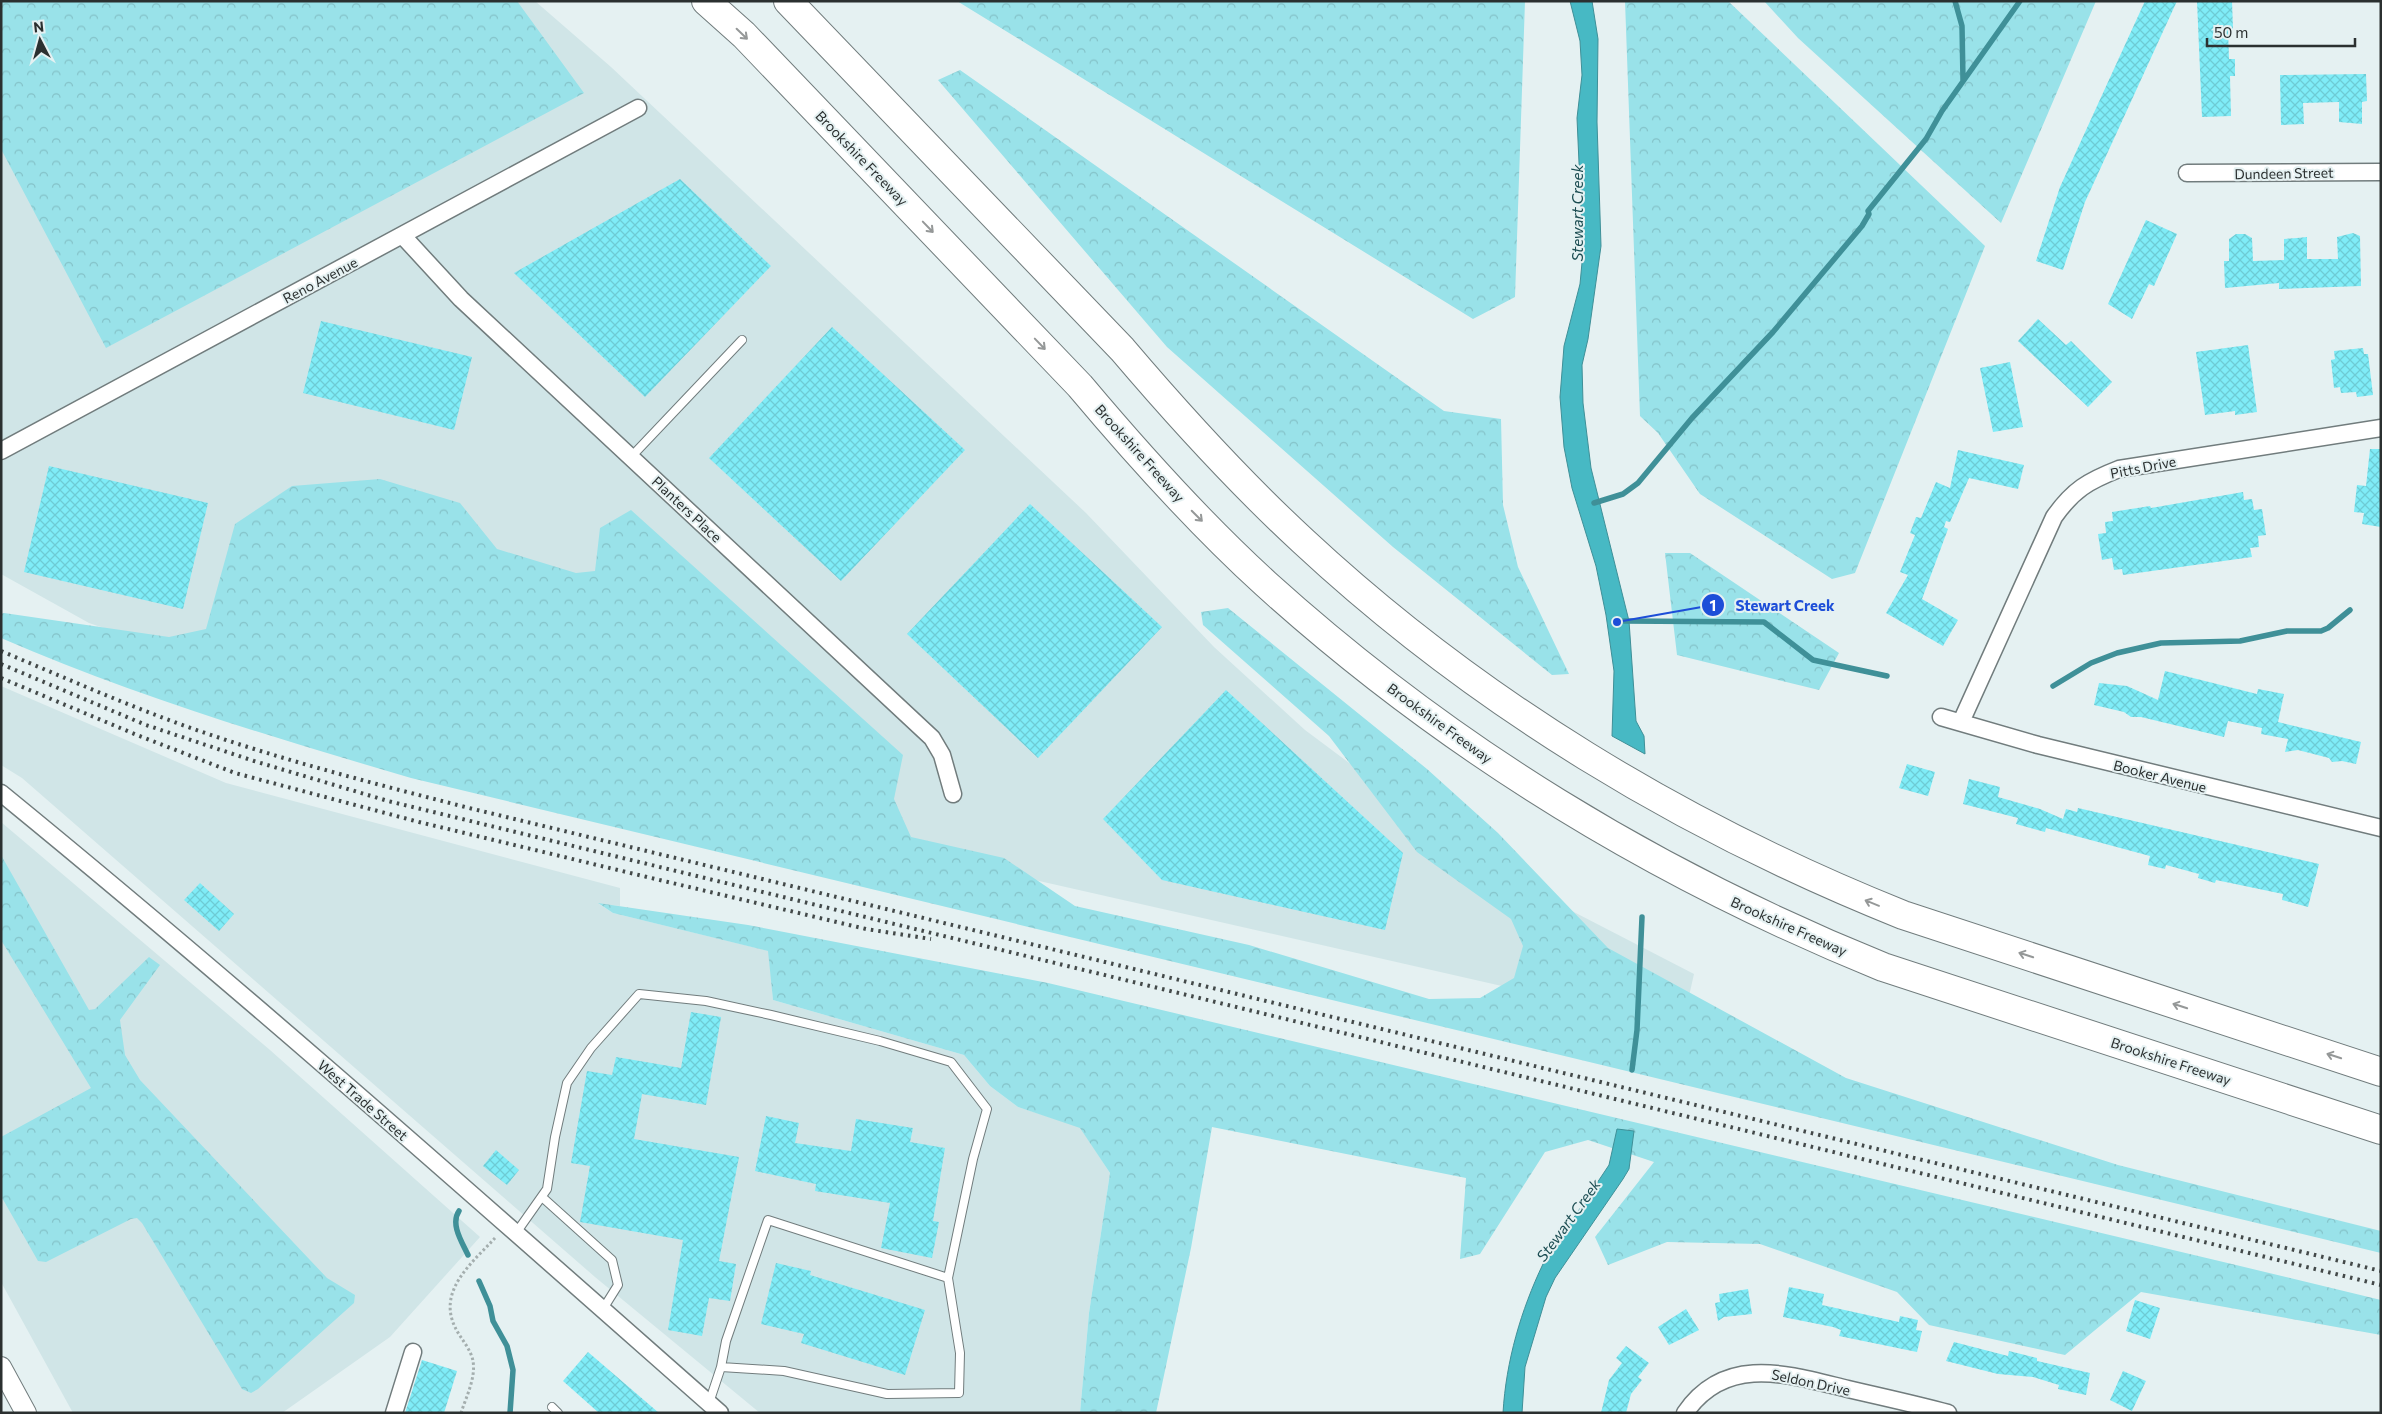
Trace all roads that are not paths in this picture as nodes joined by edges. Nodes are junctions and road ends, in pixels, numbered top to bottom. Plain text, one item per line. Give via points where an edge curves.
1 (706, 1) edge
2 (788, 1) edge
3 (638, 108) dead end
4 (2381, 172) edge
5 (2187, 173) dead end
6 (402, 235) junction
7 (742, 340) dead end
8 (2381, 428) edge
9 (1, 451) edge
10 (631, 457) junction
11 (1941, 717) dead end
12 (1961, 722) junction
13 (1, 793) edge
14 (953, 794) dead end
15 (2381, 828) edge
16 (2381, 1072) edge
17 (2381, 1130) edge
18 (542, 1197) junction
19 (512, 1229) junction
20 (948, 1278) junction
21 (603, 1309) junction
22 (413, 1352) dead end
23 (1, 1367) edge
24 (721, 1367) junction
25 (711, 1408) edge
26 (1940, 1412) edge
27 (26, 1413) edge
28 (394, 1413) edge
29 (1685, 1413) edge

1 -> 17 highway, Brookshire Freeway via 750,42 1080,386 1193,512 1266,583 1393,690 1506,771 1681,875 1773,920 1883,967
16 -> 2 highway via 1903,915 1856,896 1707,826 1621,778 1537,725 1378,607 1232,473 1122,349
3 - 6 street, Reno Avenue
4 - 5 street, Dundeen Street
6 - 9 street, Reno Avenue
6 - 10 street, Planters Place via 462,299
7 - 10 lane
8 - 12 street, Pitts Drive via 2119,470 2084,485 2066,500 2054,517
10 - 14 street, Planters Place via 932,738 942,755
11 - 12 street, Booker Avenue
12 - 15 street, Booker Avenue via 2210,788
13 - 19 street, West Trade Street via 97,871
18 - 19 lane
18 - 20 lane via 548,1189 567,1083 591,1048 639,994 706,1001 880,1041 951,1062 987,1109
18 - 21 lane via 612,1260 618,1286
19 - 21 street, West Trade Street
20 - 24 lane via 768,1220 726,1341
20 - 24 lane via 960,1353 959,1393 887,1394 784,1370
21 - 25 street, West Trade Street
22 - 28 street
23 - 27 street
24 - 25 lane
26 - 29 street, Seldon Drive via 1768,1372 1727,1378 1706,1390

